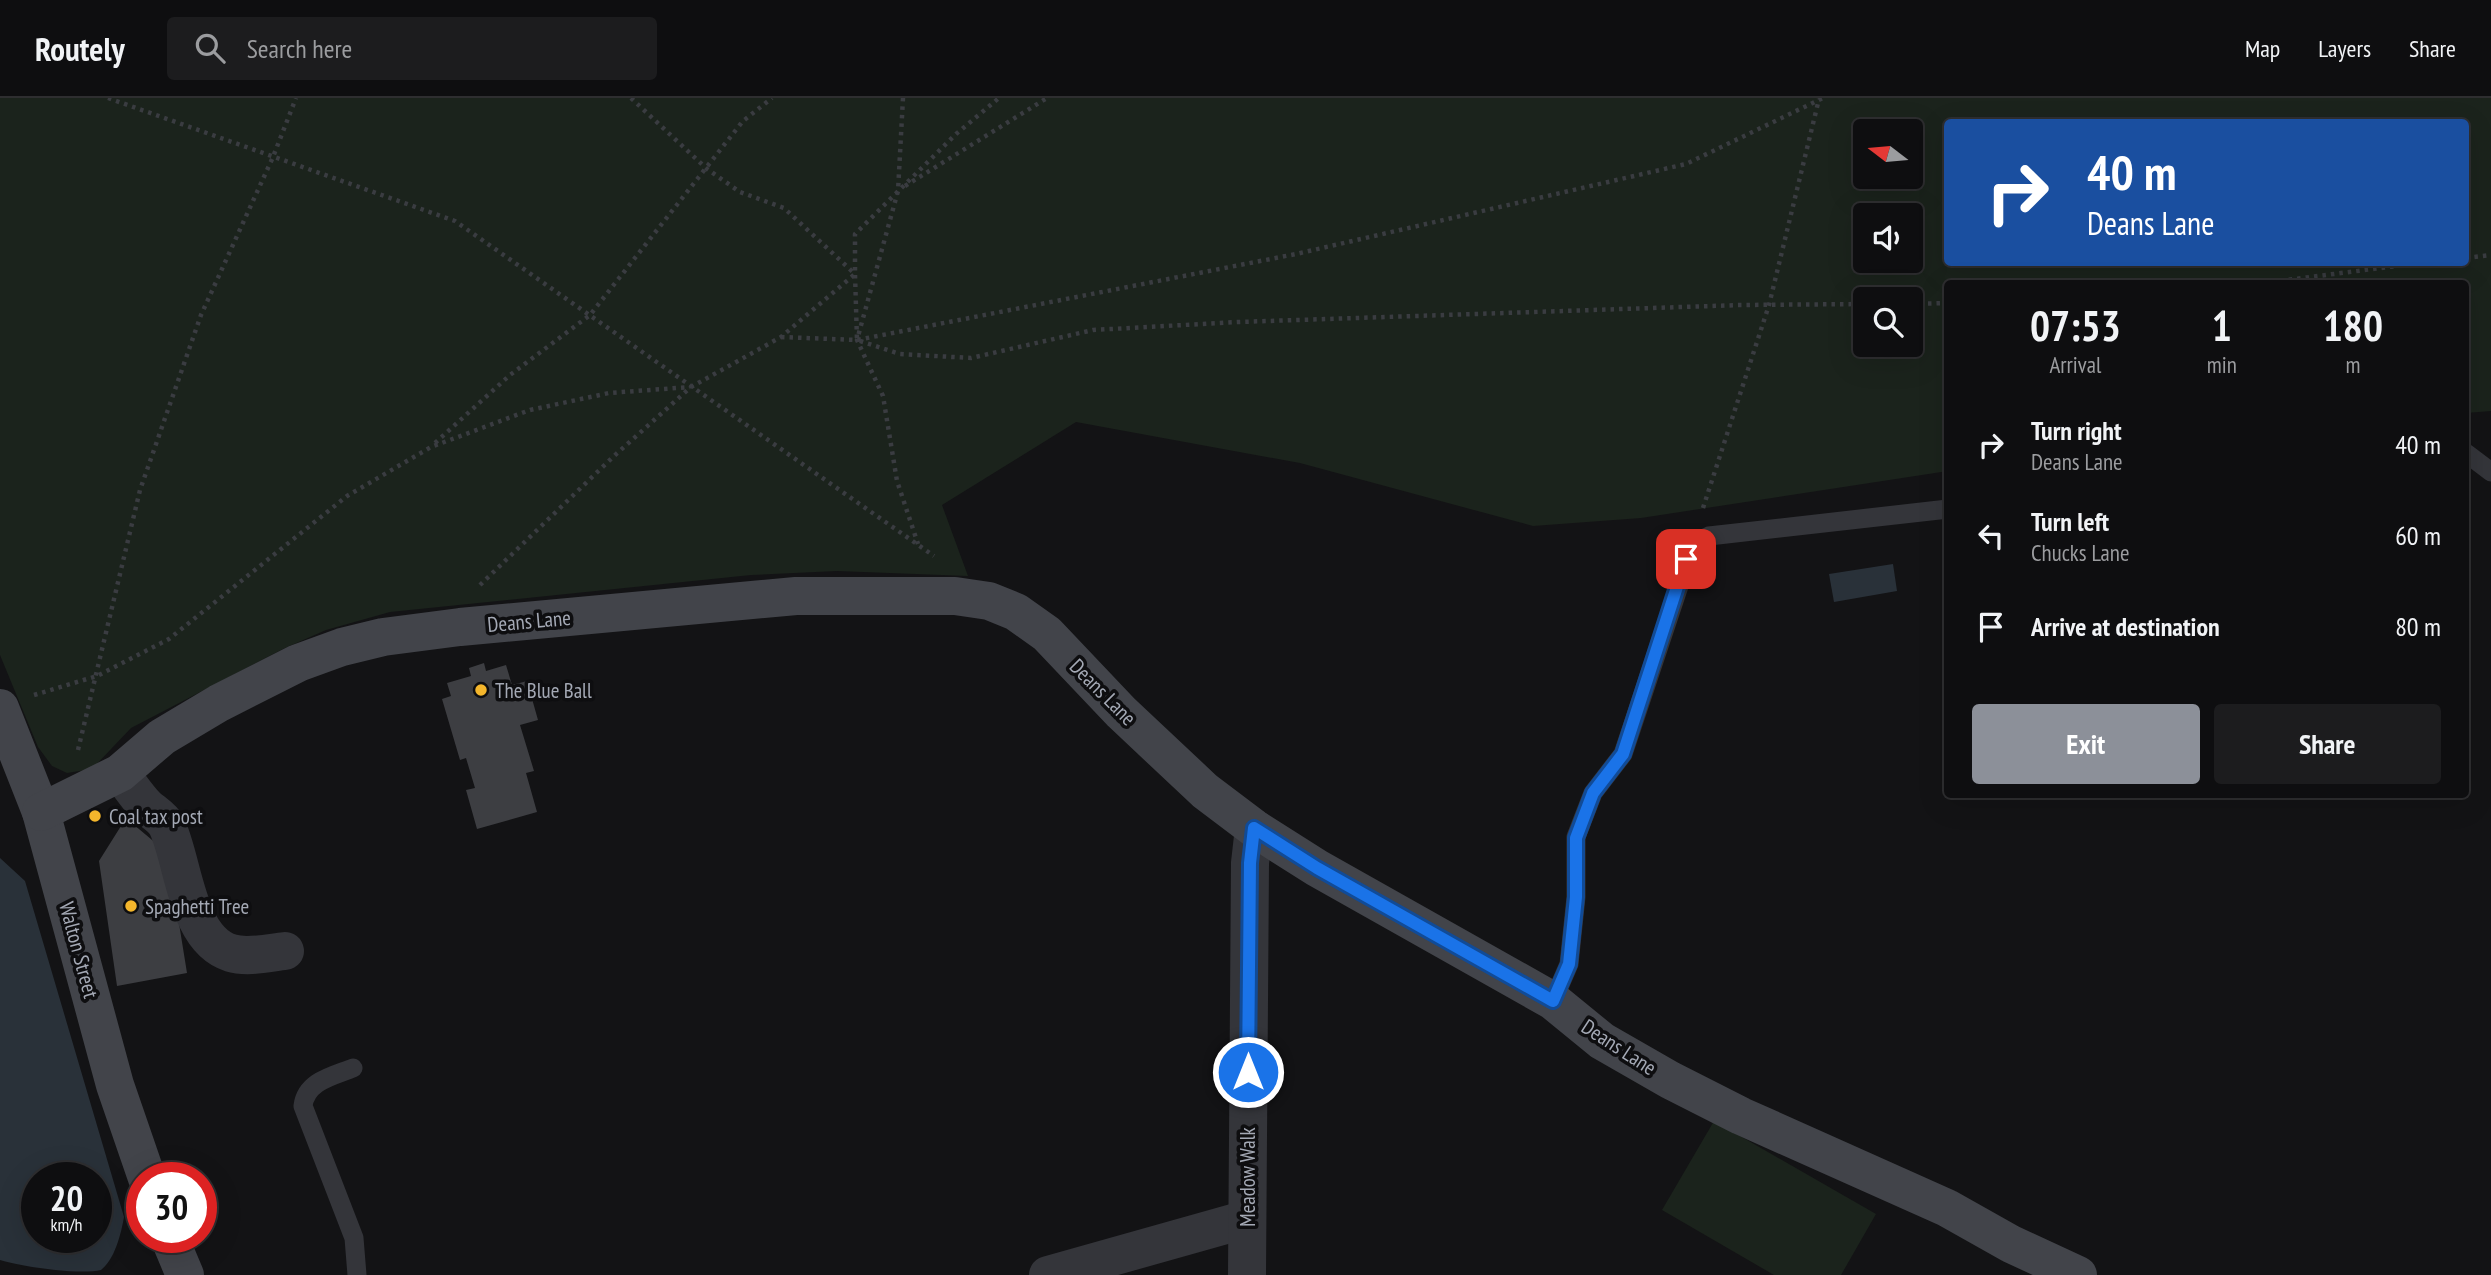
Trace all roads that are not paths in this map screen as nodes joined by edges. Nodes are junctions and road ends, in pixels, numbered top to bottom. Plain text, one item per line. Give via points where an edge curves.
1 (2469, 455) edge
2 (2491, 472) edge
3 (1944, 509) edge
4 (7, 713) edge
5 (121, 773) junction
6 (41, 812) junction
7 (1254, 828) junction
8 (285, 950) dead end
9 (1553, 1001) junction
10 (353, 1068) dead end
11 (141, 1162) edge
12 (1247, 1219) junction
13 (175, 1253) edge
14 (183, 1275) edge
15 (357, 1275) edge
16 (1048, 1275) edge
17 (1247, 1275) edge
18 (2078, 1275) edge

1 - 2 lane
3 - 9 lane via 1709,536 1693,544 1623,754 1593,793 1576,838 1569,964
4 - 6 street, Walton Street
5 - 6 street, Deans Lane
5 - 7 street, Deans Lane via 162,737 219,703 298,663 383,637 796,596 955,596 989,601 1016,612 1046,634 1205,791
5 - 8 street via 165,823 190,904 212,940 230,953
6 - 11 street, Walton Street via 115,1085
7 - 9 street, Deans Lane
7 - 12 street, Meadow Walk
9 - 18 street, Deans Lane via 1602,1041 1670,1080 1947,1208
10 - 15 lane via 307,1090 303,1106 354,1238
12 - 16 street
12 - 17 street, Meadow Walk
13 - 14 street

